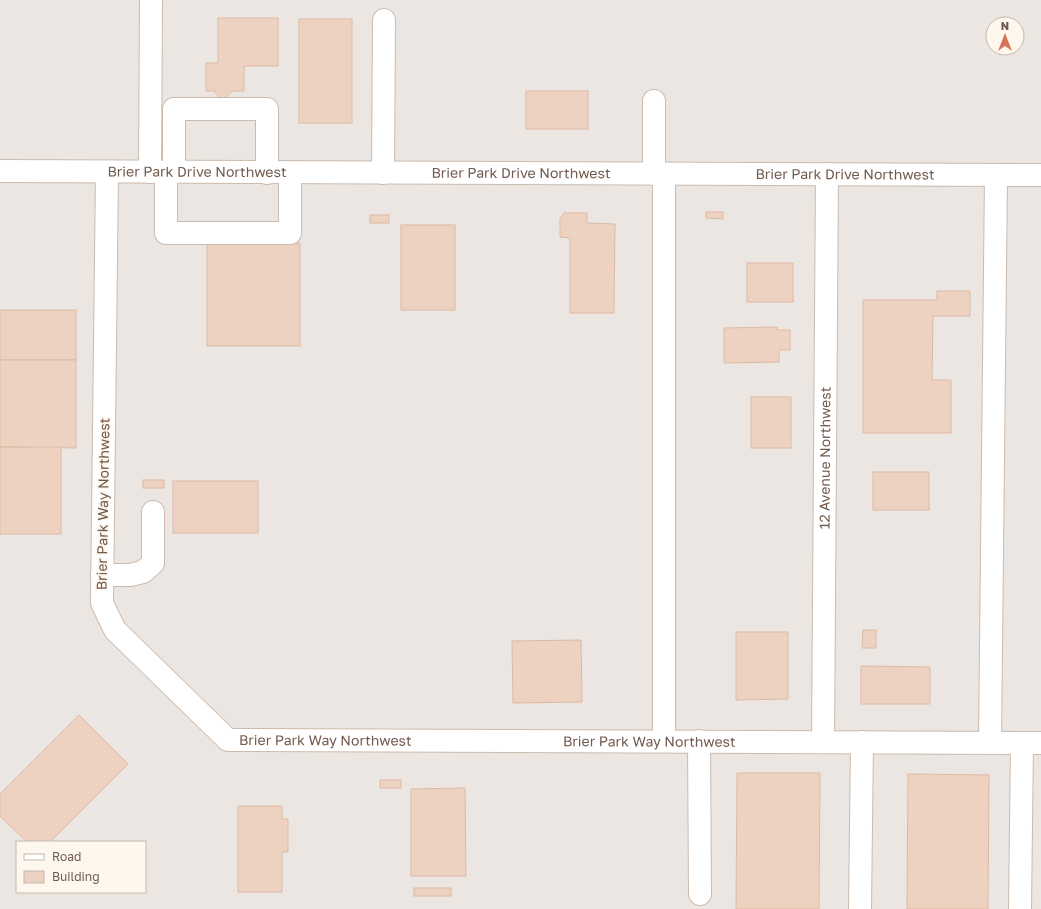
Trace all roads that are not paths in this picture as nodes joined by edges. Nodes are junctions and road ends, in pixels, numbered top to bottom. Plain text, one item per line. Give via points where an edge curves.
1 (151, 0) edge
2 (384, 20) dead end
3 (654, 101) dead end
4 (0, 172) edge
5 (106, 172) junction
6 (163, 172) junction
7 (267, 172) junction
8 (290, 172) junction
9 (383, 173) junction
10 (659, 174) junction
11 (827, 174) junction
12 (996, 175) junction
13 (1041, 175) edge
14 (152, 512) dead end
15 (102, 575) junction
16 (664, 741) junction
17 (699, 741) junction
18 (823, 742) junction
19 (862, 742) junction
20 (990, 742) junction
21 (1032, 743) edge
22 (700, 894) dead end
23 (860, 909) edge
24 (1020, 909) edge

1 - 6 street
2 - 9 street
3 - 10 street
4 - 5 street, Brier Park Drive Northwest
5 - 6 street, Brier Park Drive Northwest
5 - 15 street, Brier Park Way Northwest
6 - 7 street, Brier Park Drive Northwest
6 - 7 street via 174,109 267,109
6 - 8 street via 166,233 290,233
7 - 8 street, Brier Park Drive Northwest
8 - 9 street, Brier Park Drive Northwest
9 - 10 street, Brier Park Drive Northwest
10 - 11 street, Brier Park Drive Northwest
10 - 16 street
11 - 12 street, Brier Park Drive Northwest
11 - 18 street, 12 Avenue Northwest
12 - 13 street, Brier Park Drive Northwest
12 - 20 street
14 - 15 street via 152,563 143,572 130,575
15 - 16 street, Brier Park Way Northwest via 102,603 115,630 228,740
16 - 17 street, Brier Park Way Northwest
17 - 18 street, Brier Park Way Northwest
17 - 22 street
18 - 19 street, Brier Park Way Northwest
19 - 20 street, Brier Park Way Northwest
19 - 23 street
20 - 21 street, Brier Park Way Northwest
21 - 24 street

